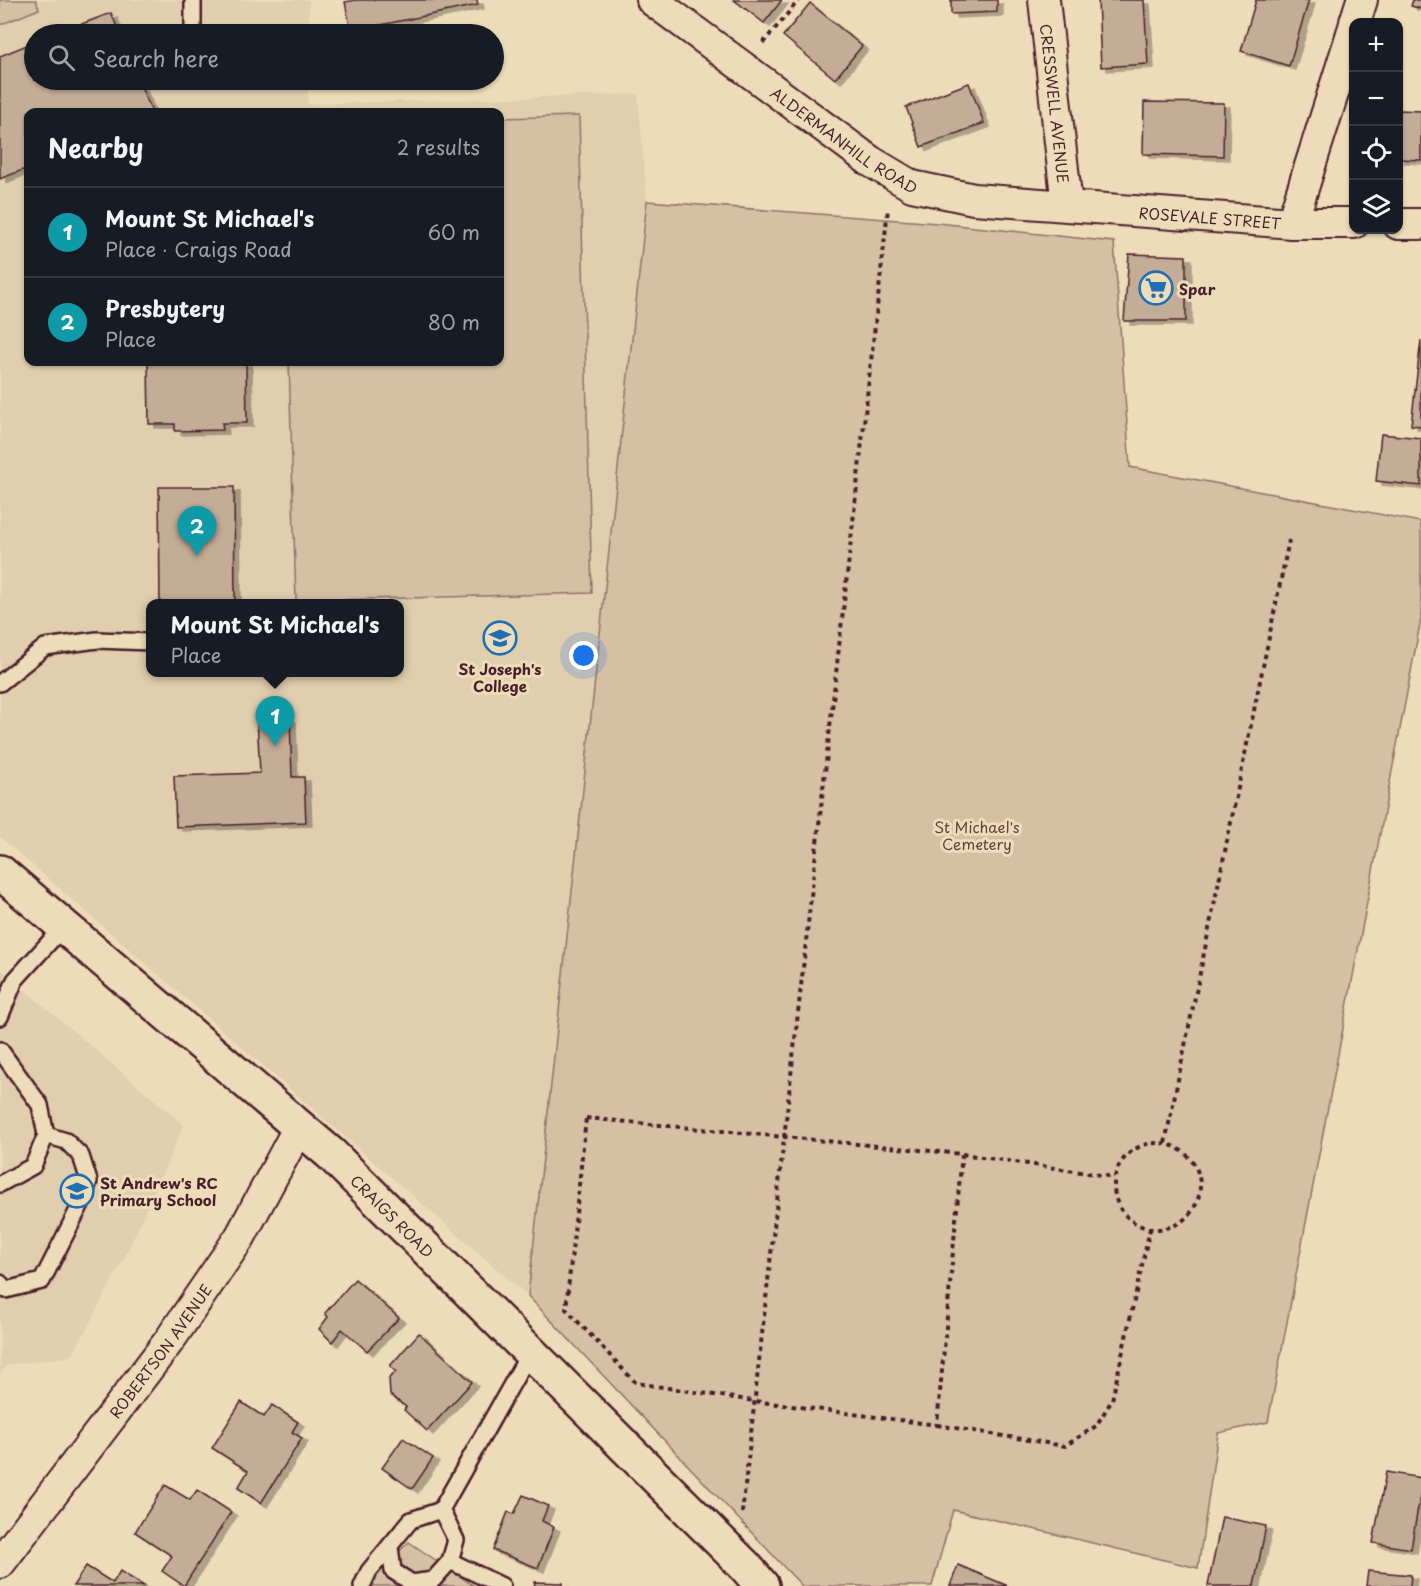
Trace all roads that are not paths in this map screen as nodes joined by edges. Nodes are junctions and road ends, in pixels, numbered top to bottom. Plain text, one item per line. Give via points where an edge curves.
1 (193, 0) edge
2 (652, 0) edge
3 (1044, 0) edge
4 (1362, 0) edge
5 (1356, 18) edge
6 (193, 24) edge
7 (1349, 40) edge
8 (1067, 205) junction
9 (1292, 223) junction
10 (1349, 223) edge
11 (1403, 224) edge
12 (1421, 224) edge
13 (146, 642) edge
14 (0, 683) edge
15 (0, 872) edge
16 (64, 926) junction
17 (0, 1017) edge
18 (0, 1050) edge
19 (299, 1127) junction
20 (46, 1135) junction
21 (0, 1184) edge
22 (0, 1283) edge
23 (530, 1352) junction
24 (441, 1510) junction
25 (390, 1547) junction
26 (450, 1561) junction
27 (0, 1563) edge
28 (362, 1586) edge
29 (502, 1586) edge
30 (762, 1586) edge

1 - 6 lane
2 - 8 street, ALDERMANHILL ROAD via 892,176 912,186 974,199
3 - 8 street, CRESSWELL AVENUE
4 - 5 street
7 - 9 street
8 - 9 street, ROSEVALE STREET
9 - 10 street, ROSEVALE STREET
11 - 12 street
13 - 14 lane via 97,640 45,647
15 - 16 street, CRAIGS ROAD
16 - 17 lane via 15,980
16 - 19 street, CRAIGS ROAD
18 - 20 lane via 40,1105
19 - 23 street, CRAIGS ROAD
19 - 27 street, ROBERTSON AVENUE via 234,1247 169,1341
20 - 21 lane via 33,1166
20 - 22 lane via 66,1141 81,1156 89,1181 42,1281 6,1290
23 - 24 lane
23 - 30 street, CRAIGS ROAD
24 - 25 lane via 411,1520
24 - 26 lane via 456,1540
25 - 26 lane via 393,1571 412,1583 433,1580
25 - 28 lane via 369,1571
26 - 29 lane

